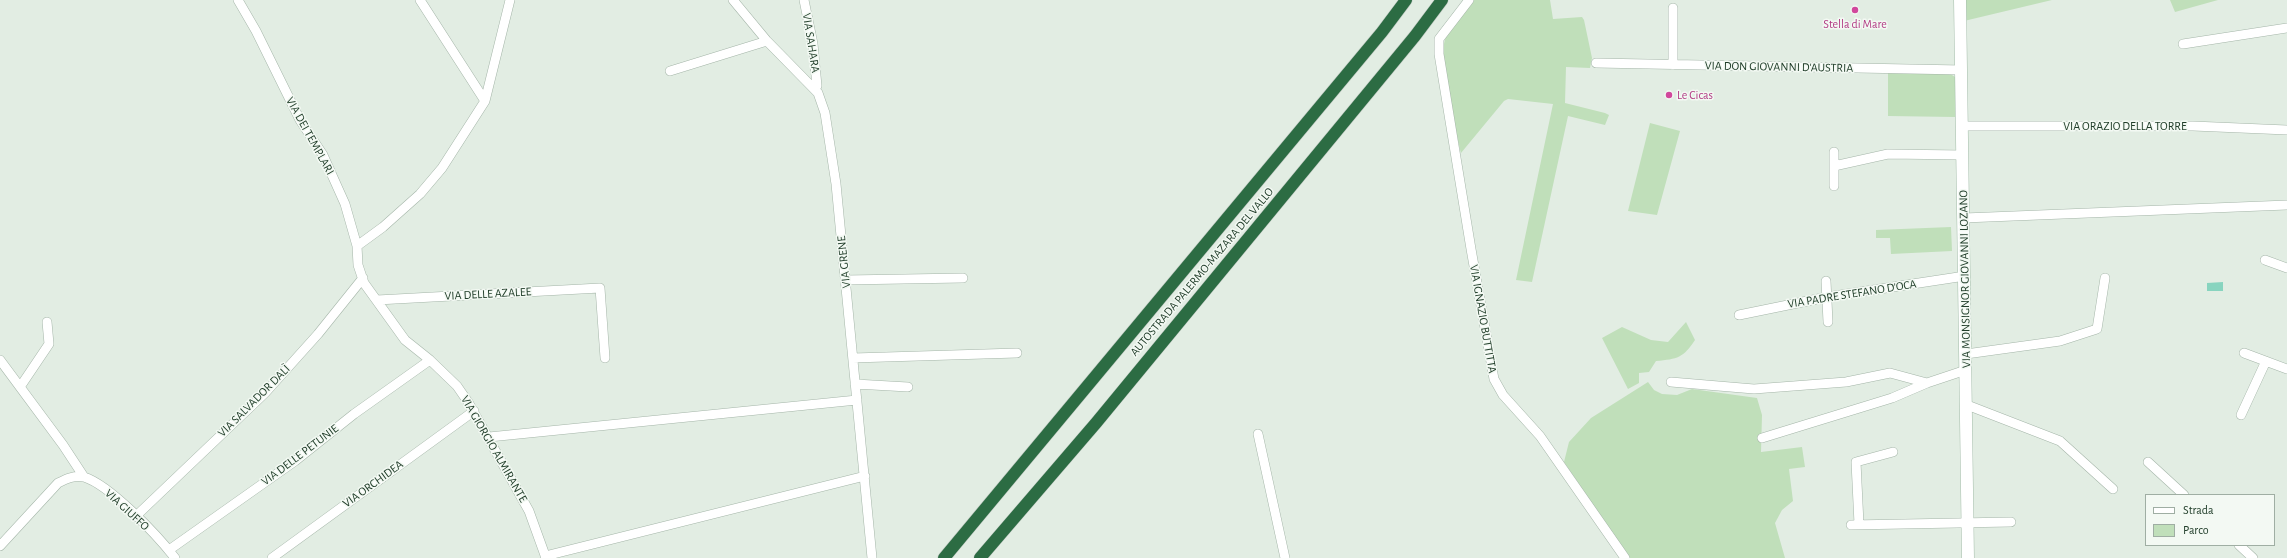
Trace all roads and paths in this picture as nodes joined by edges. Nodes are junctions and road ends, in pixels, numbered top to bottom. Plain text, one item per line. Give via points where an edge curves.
1 (238, 0) edge
2 (420, 0) edge
3 (510, 0) edge
4 (733, 0) edge
5 (804, 0) edge
6 (1406, 0) edge
7 (1442, 0) edge
8 (1469, 0) edge
9 (1960, 0) edge
10 (1673, 8) dead end
11 (2287, 28) edge
12 (767, 41) junction
13 (2183, 44) dead end
14 (1596, 63) dead end
15 (1673, 65) junction
16 (1962, 70) junction
17 (670, 71) dead end
18 (817, 86) dead end
19 (485, 101) junction
20 (1963, 126) junction
21 (2287, 130) edge
22 (1834, 152) dead end
23 (1963, 155) junction
24 (1834, 166) junction
25 (1834, 186) dead end
26 (2287, 205) edge
27 (1964, 218) junction
28 (357, 246) junction
29 (2265, 260) dead end
30 (2287, 268) edge
31 (1965, 276) junction
32 (363, 278) junction
33 (963, 278) dead end
34 (2105, 278) dead end
35 (846, 280) junction
36 (1826, 281) dead end
37 (1827, 297) junction
38 (377, 300) junction
39 (1739, 315) dead end
40 (47, 322) dead end
41 (1828, 322) dead end
42 (1017, 353) dead end
43 (2244, 353) dead end
44 (1966, 354) junction
45 (604, 358) dead end
46 (853, 358) junction
47 (0, 360) edge
48 (430, 360) junction
49 (2266, 361) junction
50 (2287, 369) edge
51 (1966, 370) junction
52 (1671, 382) dead end
53 (1927, 383) junction
54 (855, 384) junction
55 (20, 387) junction
56 (908, 387) dead end
57 (857, 400) junction
58 (1966, 406) junction
59 (474, 411) junction
60 (2241, 415) dead end
61 (1258, 434) dead end
62 (489, 437) junction
63 (1762, 438) dead end
64 (1893, 452) dead end
65 (2148, 462) dead end
66 (865, 476) junction
67 (84, 477) junction
68 (2113, 489) dead end
69 (2183, 494) edge
70 (136, 516) junction
71 (2011, 522) dead end
72 (1968, 523) junction
73 (0, 546) edge
74 (2240, 546) edge
75 (169, 550) junction
76 (546, 557) edge
77 (175, 558) edge
78 (272, 558) edge
79 (872, 558) edge
80 (944, 558) edge
81 (980, 558) edge
82 (1285, 558) edge
83 (1625, 558) edge
84 (1968, 558) edge
85 (2253, 558) edge

1 - 28 street, VIA DEI TEMPLARI via 300,120 323,155 346,204
2 - 19 street
3 - 19 street
4 - 12 street, VIA GRENE
5 - 18 street, VIA SAHARA via 813,44
6 - 80 highway, AUTOSTRADA PALERMO-MAZARA DEL VALLO
7 - 81 highway, AUTOSTRADA PALERMO-MAZARA DEL VALLO via 1096,423
8 - 83 street, VIA IGNAZIO BUTTITTA via 1438,39 1494,379 1503,395 1540,436
9 - 16 main road, VIA MONSIGNOR GIOVANNI LOZANO
10 - 15 street
11 - 13 street
12 - 17 street
12 - 35 street, VIA GRENE via 818,93 825,113 836,184
14 - 15 street, VIA DON GIOVANNI D'AUSTRIA
15 - 16 street, VIA DON GIOVANNI D'AUSTRIA
16 - 20 main road, VIA MONSIGNOR GIOVANNI LOZANO
19 - 28 street via 442,168 420,194
20 - 21 street, VIA ORAZIO DELLA TORRE via 2193,126
20 - 23 main road, VIA MONSIGNOR GIOVANNI LOZANO
22 - 24 street
23 - 24 street via 1888,154
23 - 27 main road, VIA MONSIGNOR GIOVANNI LOZANO
24 - 25 street
26 - 27 street
27 - 31 main road, VIA MONSIGNOR GIOVANNI LOZANO
28 - 32 street, VIA DEI TEMPLARI via 358,265
29 - 30 street
31 - 37 street, VIA PADRE STEFANO D'OCA
31 - 44 main road, VIA MONSIGNOR GIOVANNI LOZANO
32 - 38 street, VIA GIORGIO ALMIRANTE
32 - 70 street, VIA SALVADOR DALÌ via 318,334 265,392
33 - 35 street
34 - 44 street via 2097,329 2060,341
35 - 46 street, VIA GRENE
36 - 37 street
37 - 39 street, VIA PADRE STEFANO D'OCA
37 - 41 street
38 - 45 street, VIA DELLE AZALEE via 600,288
38 - 48 street, VIA GIORGIO ALMIRANTE via 405,340
40 - 55 street via 49,344
42 - 46 street
43 - 49 street
44 - 51 main road, VIA MONSIGNOR GIOVANNI LOZANO
46 - 54 street, VIA GRENE
47 - 55 street
48 - 59 street, VIA GIORGIO ALMIRANTE via 457,386
48 - 75 street, VIA DELLE PETUNIE via 354,414 295,461
49 - 50 street
49 - 60 street
51 - 53 street
51 - 58 main road, VIA MONSIGNOR GIOVANNI LOZANO
52 - 53 street via 1754,389 1846,382 1890,373
53 - 63 street via 1892,398
54 - 56 street
54 - 57 street, VIA GRENE
55 - 67 street
57 - 62 street
57 - 66 street, VIA GRENE
58 - 68 street via 2060,441
58 - 72 main road, VIA MONSIGNOR GIOVANNI LOZANO
59 - 62 street, VIA GIORGIO ALMIRANTE
59 - 78 street, VIA ORCHIDEA
61 - 82 street
62 - 76 street, VIA GIORGIO ALMIRANTE via 529,511
64 - 72 street via 1856,462 1855,525
65 - 69 street
66 - 76 street
66 - 79 street, VIA GRENE
67 - 70 street, VIA GIUFFO via 101,485
67 - 73 street, VIA GIUFFO via 71,477 58,483
70 - 75 street, VIA GIUFFO
71 - 72 street
72 - 84 main road, VIA MONSIGNOR GIOVANNI LOZANO
74 - 85 street
75 - 77 street, VIA GIUFFO

